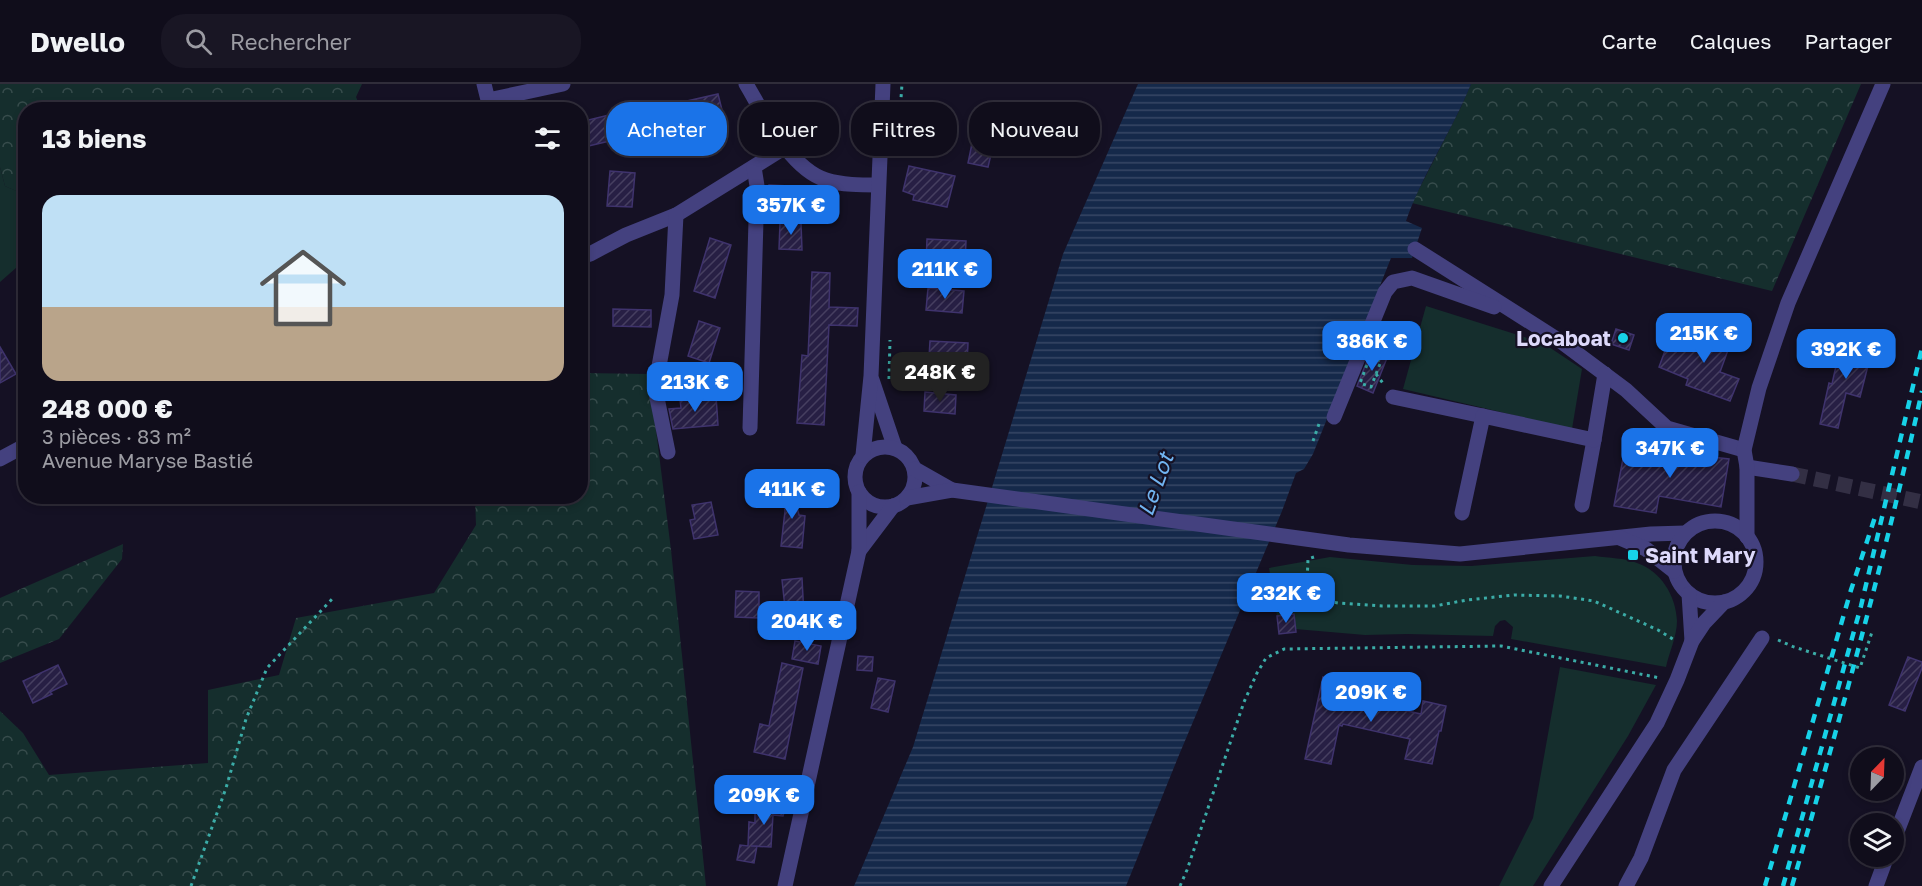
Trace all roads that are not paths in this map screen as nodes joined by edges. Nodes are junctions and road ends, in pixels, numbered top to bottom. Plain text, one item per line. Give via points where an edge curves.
1 (484, 84) edge
2 (563, 84) edge
3 (746, 84) edge
4 (883, 84) edge
5 (1883, 84) edge
6 (488, 102) edge
7 (500, 102) edge
8 (757, 102) edge
9 (771, 156) edge
10 (791, 156) edge
11 (754, 166) junction
12 (878, 185) junction
13 (676, 215) junction
14 (1414, 249) dead end
15 (588, 255) edge
16 (1526, 319) junction
17 (1605, 374) junction
18 (871, 376) junction
19 (1393, 397) dead end
20 (1483, 416) junction
21 (1334, 417) dead end
22 (750, 428) dead end
23 (1593, 440) junction
24 (895, 448) junction
25 (18, 449) edge
26 (1744, 450) junction
27 (668, 452) dead end
28 (863, 456) junction
29 (0, 459) edge
30 (1747, 467) junction
31 (915, 469) junction
32 (1792, 474) tunnel mouth
33 (931, 487) junction
34 (859, 492) junction
35 (1747, 500) junction
36 (900, 502) junction
37 (1582, 505) dead end
38 (1462, 513) dead end
39 (1722, 521) junction
40 (1685, 533) junction
41 (1747, 537) junction
42 (1620, 538) junction
43 (859, 551) junction
44 (1674, 571) junction
45 (1689, 594) junction
46 (1724, 602) junction
47 (1769, 638) road end
48 (1684, 641) junction
49 (1922, 767) edge
50 (1904, 814) edge
51 (1883, 867) edge
52 (785, 886) edge
53 (1551, 886) edge
54 (1626, 886) edge
55 (1876, 886) edge

1 - 6 street
2 - 7 street
3 - 8 street
4 - 12 street
5 - 26 street via 1788,303 1759,388
9 - 11 street
10 - 12 street via 825,180
11 - 13 street
11 - 22 street via 757,186
12 - 18 street
13 - 15 street
13 - 27 street via 672,295 655,388
14 - 16 street
16 - 17 street
16 - 21 street via 1412,278 1393,282 1385,292
17 - 23 street
17 - 26 street via 1667,428
18 - 24 street
18 - 28 street
19 - 20 street
20 - 23 street
20 - 38 street
23 - 37 street
24 - 28 street via 878,447
24 - 31 street via 911,460
25 - 29 street
26 - 30 street
28 - 34 street via 855,477
30 - 32 street
30 - 35 street
31 - 33 street
31 - 36 street via 913,489
33 - 36 street
33 - 42 street via 1321,541 1461,554
34 - 36 street via 874,505 884,507
34 - 43 street
35 - 39 street
35 - 41 street
36 - 43 street
39 - 40 street via 1702,523
39 - 41 street
40 - 42 street
40 - 44 street via 1677,544
41 - 46 street via 1753,545 1755,571 1742,593
42 - 44 street via 1646,549
43 - 52 street
44 - 45 street
45 - 46 street
45 - 48 street via 1692,613
46 - 48 street
47 - 54 street via 1674,770 1641,858
48 - 53 street via 1677,680 1657,723
49 - 50 street
51 - 55 street

